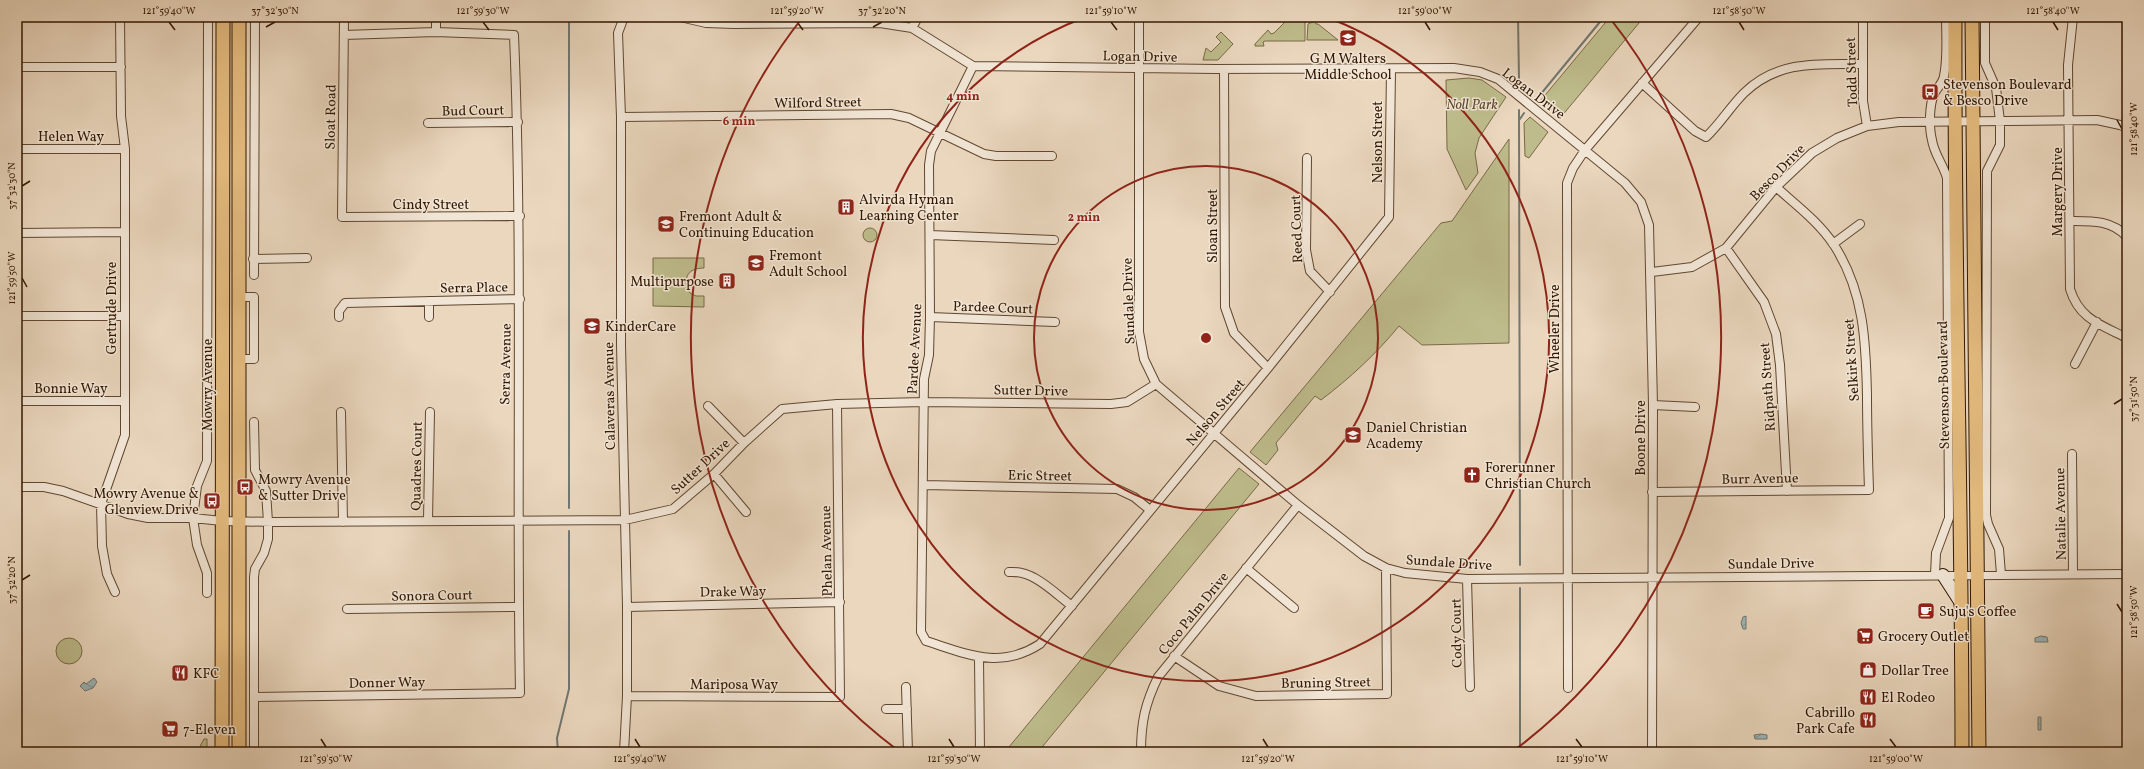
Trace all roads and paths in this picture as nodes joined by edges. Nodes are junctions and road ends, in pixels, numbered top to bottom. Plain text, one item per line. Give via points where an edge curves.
1 (120, 17) edge
2 (208, 17) edge
3 (223, 17) edge
4 (239, 17) edge
5 (255, 17) edge
6 (344, 17) edge
7 (436, 17) edge
8 (624, 17) edge
9 (680, 17) edge
10 (918, 17) edge
11 (1139, 17) edge
12 (1699, 17) edge
13 (1863, 17) edge
14 (1946, 17) edge
15 (1955, 17) edge
16 (1972, 17) edge
17 (1985, 17) edge
18 (2073, 17) edge
19 (838, 20) edge
20 (912, 28) junction
21 (436, 32) junction
22 (344, 35) junction
23 (1862, 64) junction
24 (973, 66) junction
25 (17, 67) edge
26 (121, 67) junction
27 (1139, 69) junction
28 (1224, 69) junction
29 (1391, 69) junction
30 (1642, 83) junction
31 (621, 117) junction
32 (2069, 120) junction
33 (2000, 121) junction
34 (518, 122) junction
35 (1931, 122) junction
36 (1955, 122) junction
37 (1972, 122) junction
38 (428, 123) dead end
39 (1867, 126) junction
40 (2127, 128) edge
41 (940, 132) junction
42 (17, 149) edge
43 (125, 149) junction
44 (1586, 150) junction
45 (1052, 156) dead end
46 (1307, 158) dead end
47 (1776, 186) junction
48 (520, 216) junction
49 (342, 217) joint
50 (2070, 221) junction
51 (1860, 224) dead end
52 (124, 232) junction
53 (17, 233) edge
54 (930, 235) junction
55 (2127, 237) edge
56 (1054, 240) dead end
57 (1833, 244) junction
58 (1726, 248) junction
59 (307, 258) dead end
60 (253, 259) junction
61 (1652, 272) junction
62 (254, 275) dead end
63 (1330, 292) junction
64 (520, 299) junction
65 (429, 301) junction
66 (17, 316) edge
67 (124, 316) junction
68 (339, 317) dead end
69 (429, 317) dead end
70 (930, 317) junction
71 (1055, 322) dead end
72 (2097, 322) junction
73 (2127, 338) edge
74 (2075, 364) dead end
75 (1268, 368) junction
76 (1156, 384) junction
77 (17, 401) edge
78 (124, 401) junction
79 (924, 402) junction
80 (837, 404) junction
81 (1653, 405) junction
82 (708, 406) dead end
83 (1695, 407) dead end
84 (341, 412) dead end
85 (430, 412) dead end
86 (254, 422) dead end
87 (1213, 434) junction
88 (744, 442) junction
89 (2072, 454) dead end
90 (714, 474) junction
91 (924, 485) junction
92 (17, 487) edge
93 (1869, 490) joint
94 (1786, 491) junction
95 (1652, 492) junction
96 (101, 504) junction
97 (1298, 505) junction
98 (1150, 510) junction
99 (746, 512) dead end
100 (193, 518) junction
101 (519, 519) junction
102 (428, 520) junction
103 (625, 520) junction
104 (222, 521) junction
105 (240, 521) junction
106 (268, 522) junction
107 (343, 522) junction
108 (1246, 568) junction
109 (1386, 568) junction
110 (1009, 572) dead end
111 (1960, 574) junction
112 (1977, 574) junction
113 (2001, 574) junction
114 (2073, 574) junction
115 (2127, 574) edge
116 (1939, 575) junction
117 (1568, 577) junction
118 (1653, 577) junction
119 (1467, 579) junction
120 (115, 592) dead end
121 (207, 593) dead end
122 (840, 602) junction
123 (1960, 603) junction
124 (1072, 606) junction
125 (518, 607) junction
126 (627, 607) junction
127 (1294, 608) dead end
128 (347, 609) dead end
129 (926, 641) joint
130 (1174, 656) junction
131 (979, 658) junction
132 (906, 687) dead end
133 (1470, 687) dead end
134 (1568, 688) dead end
135 (520, 693) joint
136 (627, 696) junction
137 (254, 697) junction
138 (840, 697) joint
139 (886, 709) dead end
140 (907, 709) junction
141 (222, 752) edge
142 (239, 752) edge
143 (254, 752) edge
144 (624, 752) edge
145 (908, 752) edge
146 (980, 752) edge
147 (1141, 752) edge
148 (1652, 752) edge
149 (1962, 752) edge
150 (1979, 752) edge

1 - 26 street, Gertrude Drive
2 - 100 street, Mowry Avenue via 207,461 197,486
3 - 104 main road, Mowry Avenue
4 - 105 main road
5 - 60 street
6 - 22 street, Sloat Road
7 - 21 street
8 - 31 street, Calaveras Avenue via 618,33
9 - 19 street via 706,23 734,24
10 - 20 street
11 - 27 street, Sundale Drive
12 - 30 street, Wheeler Drive
13 - 23 street, Todd Street
14 - 35 street, Stevenson Boulevard via 1946,65 1944,77 1931,103
15 - 36 main road, Stevenson Boulevard
16 - 37 main road
17 - 33 street via 1984,63 1996,88
18 - 32 street, Margery Drive via 2068,65
19 - 20 street
20 - 24 street
21 - 22 street
21 - 34 street, Serra Avenue via 514,35
22 - 49 street, Sloat Road
23 - 30 street via 1806,64 1782,69 1744,93 1706,137
23 - 39 street, Todd Street
24 - 27 street, Logan Drive
24 - 41 street, Pardee Avenue
25 - 26 street
26 - 43 street, Gertrude Drive via 121,116
27 - 28 street, Logan Drive
27 - 76 street, Sundale Drive via 1139,332 1144,359
28 - 29 street, Logan Drive
28 - 75 street, Sloan Street via 1225,307 1234,333
29 - 44 street, Logan Drive via 1454,68 1480,72 1498,79
29 - 63 street, Nelson Street via 1390,217
30 - 44 street, Wheeler Drive
31 - 41 street, Wilford Street via 891,114 909,118
31 - 103 street, Calaveras Avenue via 621,345
32 - 33 street, Besco Drive
32 - 40 street, Besco Drive via 2097,120 2120,124
32 - 50 street, Margery Drive
33 - 37 street, Besco Drive
33 - 113 street via 2000,145 1987,171 1986,515 1999,549
34 - 38 street, Bud Court
34 - 48 street, Serra Avenue
35 - 36 street, Besco Drive
35 - 39 street, Besco Drive
35 - 116 street, Stevenson Boulevard via 1935,152 1947,178 1949,518 1936,553
36 - 37 street, Besco Drive
36 - 111 main road, Stevenson Boulevard
37 - 112 main road
39 - 47 street, Besco Drive via 1838,138 1812,153
41 - 45 street, Wilford Street via 984,154
41 - 54 street, Pardee Avenue via 930,151
42 - 43 street, Helen Way
43 - 52 street, Gertrude Drive
44 - 61 street, Boone Drive via 1625,183 1641,202 1649,225
44 - 117 street, Wheeler Drive via 1573,168 1567,183
46 - 63 street, Reed Court via 1306,250 1310,270
47 - 57 street, Selkirk Street via 1816,223
47 - 58 street, Besco Drive
48 - 49 street, Cindy Street
48 - 64 street, Serra Avenue
50 - 55 street via 2095,221 2107,224
50 - 72 street, Margery Drive via 2070,289 2079,310
51 - 57 street
52 - 53 street
52 - 67 street, Gertrude Drive
54 - 56 street
54 - 70 street, Pardee Avenue
57 - 93 street, Selkirk Street via 1850,273 1859,301 1866,340
58 - 61 street, Besco Drive via 1692,267
58 - 94 street, Ridpath Street via 1764,302 1776,334 1780,365
59 - 60 street
60 - 62 street
61 - 81 street, Boone Drive
63 - 75 street, Nelson Street
64 - 65 street, Serra Place
64 - 101 street, Serra Avenue via 517,383
65 - 68 street, Serra Place via 345,303 339,311
65 - 69 street, Serra Place
66 - 67 street
67 - 78 street, Gertrude Drive
70 - 71 street, Pardee Court
70 - 79 street, Pardee Avenue
72 - 73 street, Margery Drive
72 - 74 street
75 - 87 street, Nelson Street
76 - 79 street, Sutter Drive via 1127,402 1111,404
76 - 87 street, Sundale Drive
77 - 78 street, Bonnie Way
78 - 96 street, Gertrude Drive via 124,435
79 - 80 street, Sutter Drive
79 - 91 street, Pardee Avenue
80 - 88 street, Sutter Drive via 782,409
80 - 122 street, Phelan Avenue
81 - 83 street
81 - 95 street, Boone Drive
82 - 88 street
84 - 107 street
85 - 102 street, Quadres Court
86 - 106 street via 256,470 268,498
87 - 97 street, Sundale Drive
87 - 98 street, Nelson Street
88 - 90 street, Sutter Drive
89 - 114 street, Natalie Avenue
90 - 99 street
90 - 103 street, Sutter Drive via 673,509
91 - 98 street, Eric Street via 1117,489 1134,497
91 - 129 street, Pardee Avenue via 921,632
92 - 96 street, Sutter Drive via 44,487
93 - 94 street, Burr Avenue
94 - 95 street, Burr Avenue
95 - 118 street, Boone Drive
96 - 100 street, Sutter Drive via 148,518
96 - 120 street, Gertrude Drive via 106,574
97 - 108 street, Coco Palm Drive
97 - 109 street, Sundale Drive via 1364,556
98 - 124 street, Nelson Street
100 - 104 street, Sutter Drive
100 - 121 street, Mowry Avenue via 197,545 207,573
101 - 102 street, Sutter Drive
101 - 103 street, Sutter Drive
101 - 125 street, Serra Avenue
102 - 107 street, Sutter Drive
103 - 126 street, Calaveras Avenue
104 - 105 street, Sutter Drive
104 - 141 main road, Mowry Avenue
105 - 106 street, Sutter Drive
105 - 142 main road
106 - 107 street, Sutter Drive
106 - 137 street via 266,546 255,568 254,577
108 - 127 street
108 - 130 street, Coco Palm Drive
109 - 119 street, Sundale Drive via 1405,573
109 - 130 street, Bruning Street via 1387,694 1256,696 1219,686
110 - 124 street via 1020,571 1033,576
111 - 112 street, Sundale Drive
111 - 116 street, Sundale Drive
111 - 123 main road, Stevenson Boulevard
112 - 113 street, Sundale Drive
112 - 150 main road
113 - 114 street, Sundale Drive
114 - 115 street, Sundale Drive
116 - 118 street, Sundale Drive
116 - 123 street
117 - 118 street, Sundale Drive
117 - 119 street, Sundale Drive
117 - 134 street, Wheeler Drive
118 - 148 street, Boone Drive
119 - 133 street, Cody Court
122 - 126 street, Drake Way
122 - 138 street, Phelan Avenue
123 - 149 main road, Stevenson Boulevard
124 - 131 street, Nelson Street via 1040,644 1027,652 1011,657
125 - 128 street, Sonora Court
125 - 135 street, Serra Avenue
126 - 136 street, Calaveras Avenue
129 - 131 street, Nelson Street
130 - 147 street, Coco Palm Drive via 1158,677 1149,695 1141,725
131 - 146 street
132 - 140 street
135 - 137 street, Donner Way
136 - 138 street, Mariposa Way
136 - 144 street, Calaveras Avenue
137 - 143 street
139 - 140 street
140 - 145 street

